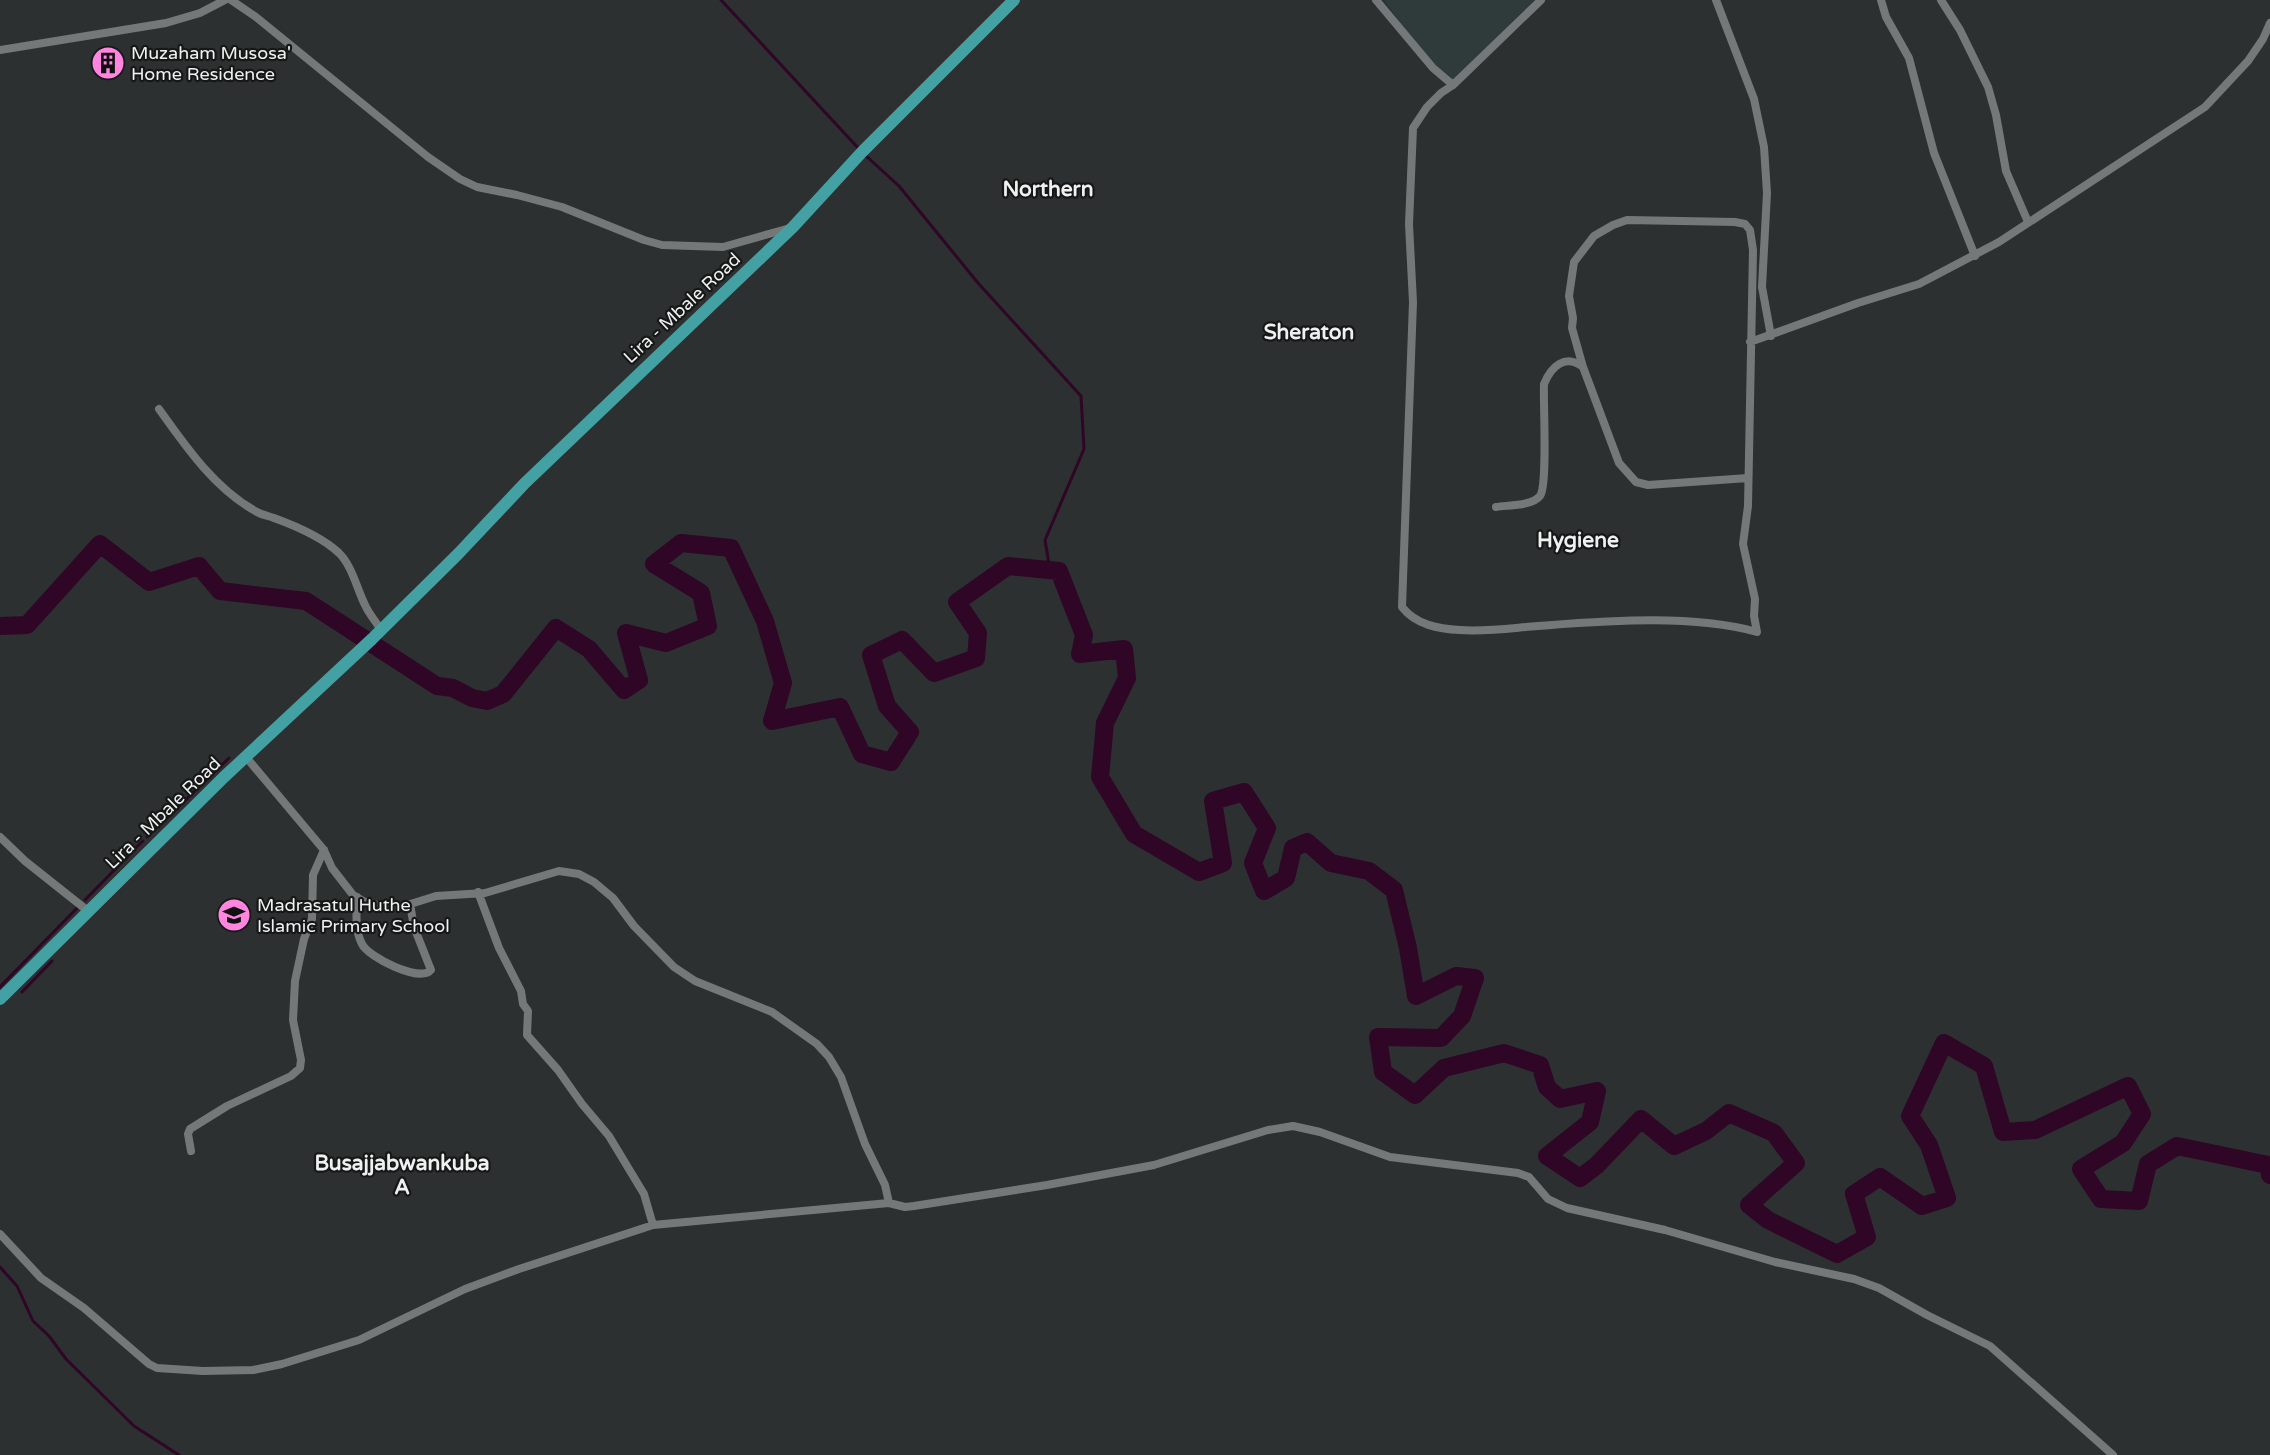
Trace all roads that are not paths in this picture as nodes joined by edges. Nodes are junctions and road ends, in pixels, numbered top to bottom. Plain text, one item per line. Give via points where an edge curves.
1 (225, 0) edge
2 (231, 0) edge
3 (1014, 0) edge
4 (1376, 0) edge
5 (1541, 0) edge
6 (1716, 0) edge
7 (1881, 0) edge
8 (1941, 0) edge
9 (2270, 23) edge
10 (0, 50) edge
11 (1453, 86) junction
12 (2028, 222) junction
13 (793, 227) junction
14 (1975, 256) junction
15 (1771, 336) junction
16 (1750, 342) junction
17 (1583, 367) junction
18 (159, 409) dead end
19 (1749, 478) junction
20 (1496, 507) dead end
21 (377, 634) junction
22 (246, 757) junction
23 (0, 837) edge
24 (324, 850) junction
25 (478, 892) junction
26 (357, 897) junction
27 (410, 904) junction
28 (88, 911) junction
29 (0, 999) edge
30 (191, 1151) dead end
31 (889, 1203) junction
32 (653, 1224) junction
33 (0, 1234) edge
34 (2113, 1455) edge

1 - 10 street via 200,13 166,23
2 - 13 street via 428,157 477,187 562,207 662,245 723,248
3 - 13 main road, Lira - Mbale Road
4 - 11 street via 1432,68
5 - 11 street
6 - 15 street via 1754,99 1764,147 1767,193 1762,287
7 - 14 street via 1886,17 1910,58 1934,153
8 - 12 street via 1988,87 2006,171
9 - 12 street via 2248,61 2205,107
11 - 19 street via 1427,107 1413,128 1409,224 1413,302 1402,608 1421,623 1460,630 1661,621 1734,626 1757,632 1755,599 1743,544
12 - 14 street
13 - 21 main road, Lira - Mbale Road via 533,475
14 - 15 street via 1919,284
15 - 16 street
16 - 17 street via 1753,250 1748,226 1735,222 1627,220 1587,242 1571,272 1572,328
16 - 19 street
17 - 19 street via 1619,463 1636,482 1648,485
17 - 20 street via 1569,360 1562,362 1549,373 1544,384 1544,470 1539,497
18 - 21 street via 186,447 237,499 259,514 323,541 340,554
21 - 22 main road, Lira - Mbale Road
22 - 24 street
22 - 28 main road, Lira - Mbale Road
23 - 28 street
24 - 26 street via 338,876
24 - 30 street via 313,875 312,919 295,981 293,1020 300,1068 190,1129
25 - 27 street via 436,896
25 - 31 street via 559,871 586,877 610,895 674,967 695,981 787,1021 817,1044 835,1066
25 - 32 street via 528,1011 527,1035 609,1136 644,1194
26 - 27 street via 385,907
26 - 27 street via 356,929 363,947 382,961 425,975 431,970 414,927
28 - 29 main road, Lira - Mbale Road
31 - 32 street
31 - 34 street via 905,1207 1047,1185 1154,1165 1280,1126 1305,1128 1390,1157 1518,1173 1528,1176 1548,1199 1567,1208 1874,1286 1990,1346
32 - 33 street via 468,1288 359,1340 265,1368 223,1371 183,1371 149,1364 84,1308 41,1278

